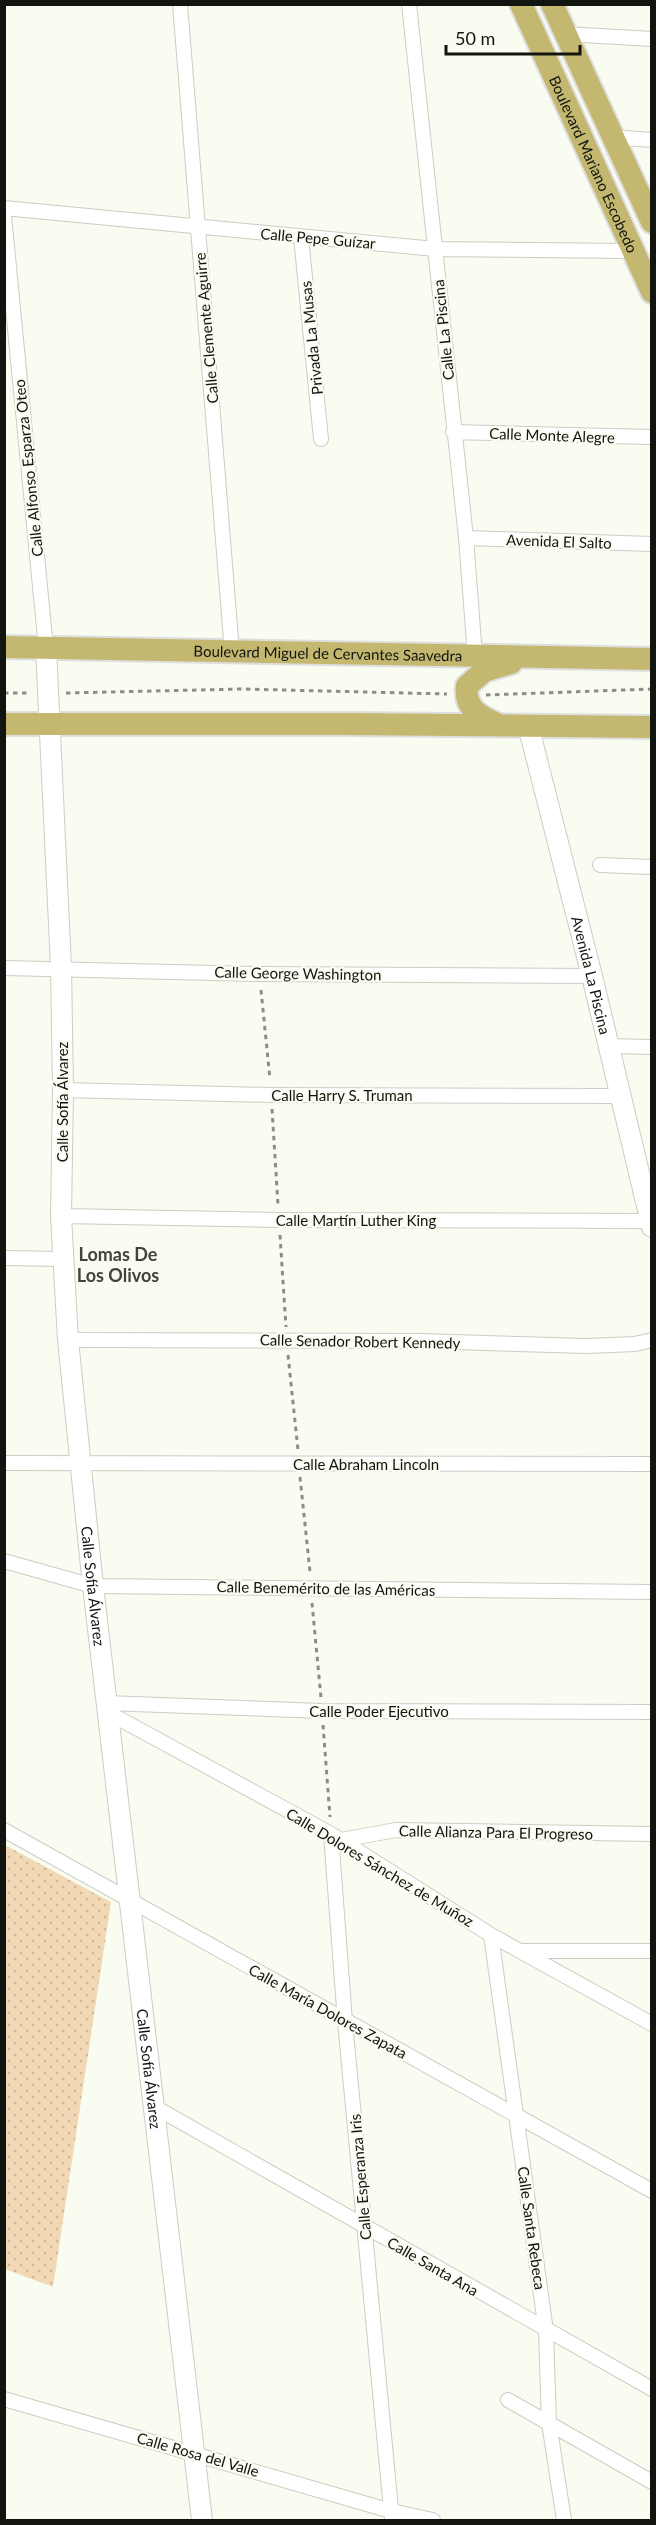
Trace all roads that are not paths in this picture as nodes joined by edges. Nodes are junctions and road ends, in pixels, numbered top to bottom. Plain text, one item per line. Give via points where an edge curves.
1 (180, 4) edge
2 (409, 4) edge
3 (521, 4) edge
4 (552, 4) edge
5 (566, 34) junction
6 (651, 39) edge
7 (612, 137) junction
8 (651, 140) edge
9 (4, 208) edge
10 (4, 216) edge
11 (651, 222) edge
12 (197, 226) junction
13 (301, 237) junction
14 (435, 249) junction
15 (633, 251) junction
16 (651, 292) edge
17 (453, 432) junction
18 (651, 437) edge
19 (321, 440) dead end
20 (466, 538) junction
21 (651, 544) edge
22 (4, 647) edge
23 (46, 648) junction
24 (232, 652) junction
25 (475, 656) junction
26 (536, 657) junction
27 (651, 659) edge
28 (4, 724) edge
29 (51, 724) junction
30 (497, 725) junction
31 (528, 725) junction
32 (651, 727) edge
33 (600, 865) dead end
34 (651, 867) edge
35 (4, 968) edge
36 (61, 968) junction
37 (592, 976) junction
38 (609, 1046) junction
39 (651, 1047) edge
40 (63, 1090) junction
41 (620, 1096) junction
42 (61, 1216) junction
43 (651, 1224) edge
44 (4, 1258) edge
45 (63, 1259) junction
46 (68, 1340) junction
47 (651, 1340) edge
48 (80, 1462) junction
49 (4, 1463) edge
50 (651, 1464) edge
51 (4, 1562) edge
52 (93, 1586) junction
53 (651, 1592) edge
54 (106, 1707) junction
55 (651, 1712) edge
56 (4, 1830) edge
57 (651, 1834) edge
58 (336, 1837) junction
59 (129, 1898) junction
60 (491, 1935) junction
61 (520, 1951) junction
62 (651, 1952) edge
63 (345, 2022) junction
64 (651, 2024) edge
65 (153, 2106) junction
66 (517, 2116) junction
67 (651, 2191) edge
68 (364, 2226) junction
69 (546, 2331) junction
70 (651, 2389) edge
71 (4, 2399) edge
72 (508, 2400) dead end
73 (549, 2423) junction
74 (195, 2453) junction
75 (651, 2482) edge
76 (392, 2516) edge
77 (202, 2520) edge
78 (433, 2520) edge
79 (564, 2520) edge

1 - 12 street, Calle Clemente Aguirre
2 - 14 street, Calle La Piscina
3 - 15 main road, Boulevard Mariano Escobedo
4 - 5 main road, Boulevard Mariano Escobedo
5 - 6 street
5 - 7 main road, Boulevard Mariano Escobedo
7 - 8 street
7 - 11 main road, Boulevard Mariano Escobedo
9 - 12 street, Calle Pepe Guízar
10 - 23 street, Calle Alfonso Esparza Oteo
12 - 13 street, Calle Pepe Guízar
12 - 24 street, Calle Clemente Aguirre
13 - 14 street, Calle Pepe Guízar
13 - 19 street, Privada La Musas
14 - 15 street, Calle Pepe Guízar
14 - 17 street, Calle La Piscina
15 - 16 main road, Boulevard Mariano Escobedo
17 - 18 street, Calle Monte Alegre
17 - 20 street, Calle La Piscina
20 - 21 street, Avenida El Salto
20 - 25 street, Calle La Piscina
22 - 23 main road, Boulevard Miguel de Cervantes Saavedra
23 - 24 main road, Boulevard Miguel de Cervantes Saavedra
23 - 29 street, Calle Sofía Álvarez
24 - 25 main road, Boulevard Miguel de Cervantes Saavedra
25 - 26 main road, Boulevard Miguel de Cervantes Saavedra
26 - 27 main road, Boulevard Miguel de Cervantes Saavedra
26 - 30 main road via 484,670 467,686 466,695 476,714
28 - 29 main road
29 - 30 main road
29 - 36 street, Calle Sofía Álvarez
30 - 31 main road
31 - 32 main road
31 - 37 street, Avenida La Piscina
33 - 34 street
35 - 36 street, Calle George Washington
36 - 37 street, Calle George Washington via 259,974
36 - 40 street, Calle Sofía Álvarez
37 - 38 street, Avenida La Piscina
38 - 39 street
38 - 41 street, Avenida La Piscina
40 - 41 street, Calle Harry S. Truman
40 - 42 street, Calle Sofía Álvarez
41 - 43 street, Avenida La Piscina
42 - 43 street, Calle Martín Luther King
42 - 45 street, Calle Sofía Álvarez
44 - 45 street
45 - 46 street, Calle Sofía Álvarez
46 - 47 street, Calle Senador Robert Kennedy via 587,1346
46 - 48 street, Calle Sofía Álvarez
48 - 49 street, Calle Abraham Lincoln
48 - 50 street, Calle Abraham Lincoln
48 - 52 street, Calle Sofía Álvarez
51 - 52 street, Calle Benemérito de las Américas
52 - 53 street, Calle Benemérito de las Américas
52 - 54 street, Calle Sofía Álvarez
54 - 55 street, Calle Poder Ejecutivo
54 - 58 street, Calle Dolores Sánchez de Muñoz
54 - 59 street, Calle Sofía Álvarez
56 - 59 street, Calle María Dolores Zapata
57 - 58 street, Calle Alianza Para El Progreso via 396,1830
58 - 60 street, Calle Dolores Sánchez de Muñoz
58 - 63 street, Calle Esperanza Iris
59 - 63 street, Calle María Dolores Zapata
59 - 65 street, Calle Sofía Álvarez
60 - 61 street, Calle Dolores Sánchez de Muñoz
60 - 66 street, Calle Santa Rebeca
61 - 62 street
61 - 64 street, Calle Dolores Sánchez de Muñoz
63 - 66 street, Calle María Dolores Zapata
63 - 68 street, Calle Esperanza Iris
65 - 68 street, Calle Santa Ana
65 - 74 street, Calle Sofía Álvarez
66 - 67 street, Calle María Dolores Zapata
66 - 69 street, Calle Santa Rebeca
68 - 69 street, Calle Santa Ana
68 - 76 street, Calle Esperanza Iris
69 - 70 street, Calle Santa Ana
69 - 73 street, Calle Santa Rebeca
71 - 74 street, Calle Rosa del Valle
72 - 73 street
73 - 75 street
73 - 79 street, Calle Santa Rebeca
74 - 76 street, Calle Rosa del Valle
74 - 77 street, Calle Sofía Álvarez
76 - 78 street, Calle Rosa del Valle

